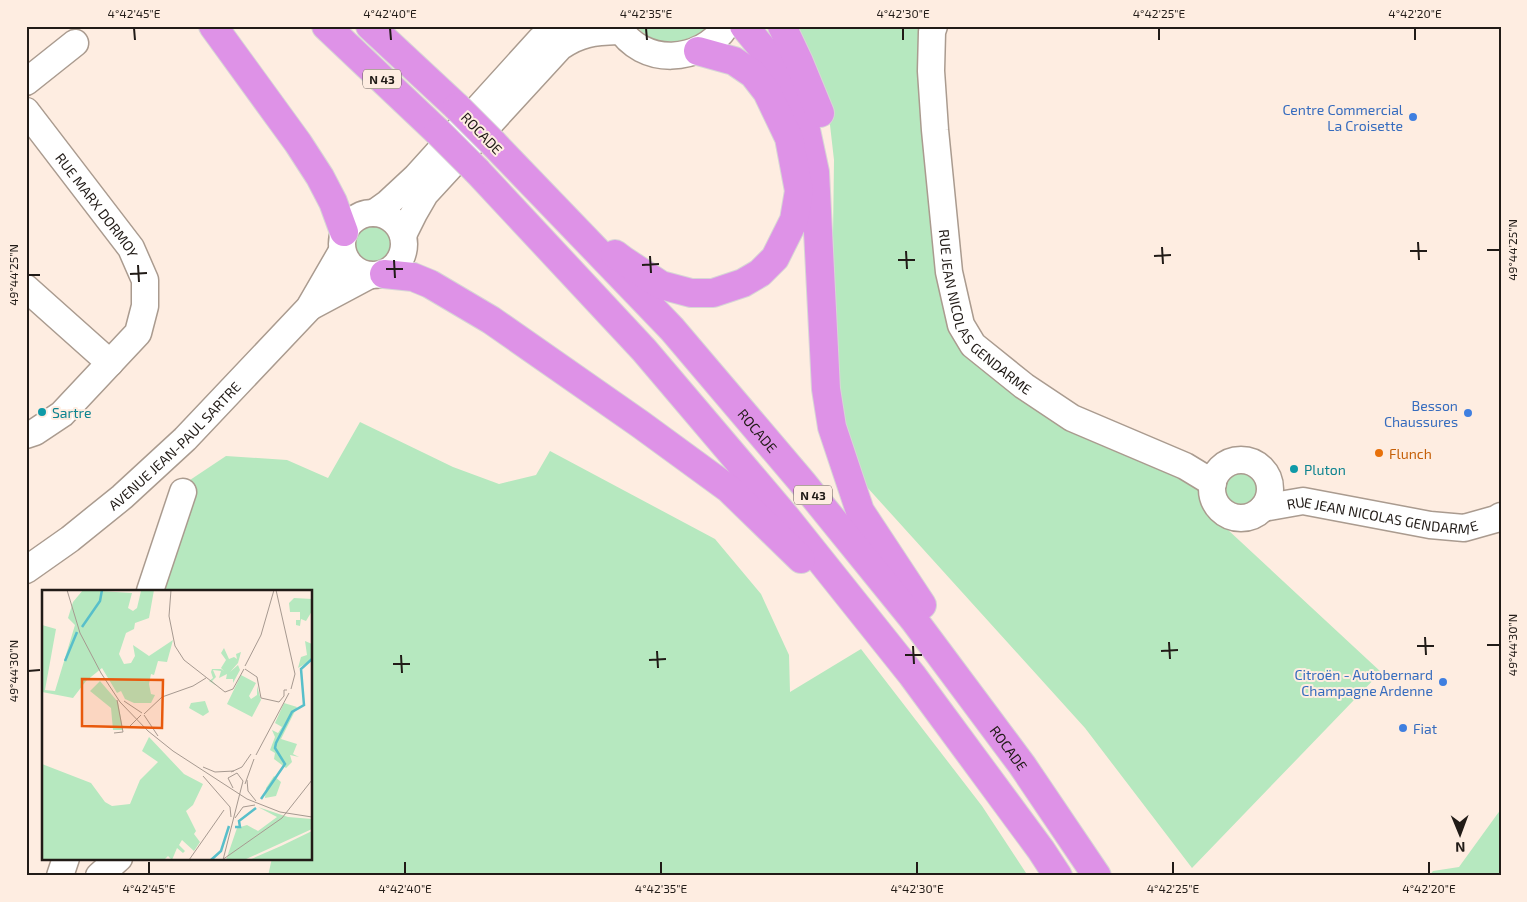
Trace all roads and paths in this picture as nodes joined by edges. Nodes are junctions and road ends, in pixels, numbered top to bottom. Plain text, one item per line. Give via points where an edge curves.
1 (213, 26) edge
2 (326, 26) edge
3 (370, 26) edge
4 (557, 26) edge
5 (726, 26) edge
6 (744, 26) edge
7 (782, 26) edge
8 (934, 26) edge
9 (619, 28) edge
10 (75, 42) dead end
11 (698, 51) junction
12 (26, 82) edge
13 (26, 110) edge
14 (492, 143) junction
15 (374, 213) junction
16 (403, 235) junction
17 (819, 236) junction
18 (343, 242) junction
19 (377, 274) junction
20 (26, 288) edge
21 (309, 308) junction
22 (110, 363) junction
23 (26, 435) edge
24 (1212, 483) junction
25 (183, 492) dead end
26 (1266, 496) junction
27 (1501, 516) edge
28 (26, 570) edge
29 (150, 590) edge
30 (912, 675) junction
31 (1022, 765) junction
32 (65, 860) edge
33 (117, 860) edge
34 (60, 876) edge
35 (99, 876) edge
36 (1058, 876) edge
37 (1097, 876) edge

1 - 18 highway via 320,177 333,202
2 - 30 highway, N 43, bridge via 477,171 644,350 785,516
3 - 14 highway, ROCADE / N 43, bridge
4 - 15 street via 541,39 416,177
5 - 11 street via 721,34
6 - 17 highway via 791,90 806,130 815,172
7 - 17 highway via 822,117 827,177
8 - 24 street, RUE JEAN NICOLAS GENDARME via 931,71 948,272 961,325 973,346 1072,418 1185,466
9 - 11 street via 633,43 648,52 682,56
9 - 16 street via 572,38 560,47 425,194
10 - 12 street
11 - 14 highway via 734,61 753,74 767,92 790,138 799,191 794,220 775,258 760,273 743,283 712,293 691,293 661,285 622,260
13 - 22 street, RUE MARX DORMOY via 131,248 145,280 145,306 138,333
14 - 31 highway, ROCADE / N 43 via 672,329 914,620
15 - 16 street via 392,219
15 - 18 street via 364,214 348,224
16 - 19 street via 403,254 399,262 392,269
17 - 31 highway via 826,389 832,427 860,511 960,663
18 - 19 street via 346,260 352,267 360,272
18 - 21 street, AVENUE JEAN-PAUL SARTRE
19 - 21 street, AVENUE JEAN-PAUL SARTRE
19 - 30 highway via 413,277 491,320 729,489
20 - 22 street
21 - 28 street, AVENUE JEAN-PAUL SARTRE via 154,469 70,539
22 - 23 street, RUE MARX DORMOY via 62,414
24 - 26 street via 1212,493 1220,510 1237,518 1256,514
24 - 26 street via 1223,467 1247,461 1260,468 1267,478
25 - 29 street
26 - 27 street, RUE JEAN NICOLAS GENDARME via 1464,528
30 - 36 highway, N 43
31 - 37 highway, ROCADE / N 43
32 - 34 street
33 - 35 street

